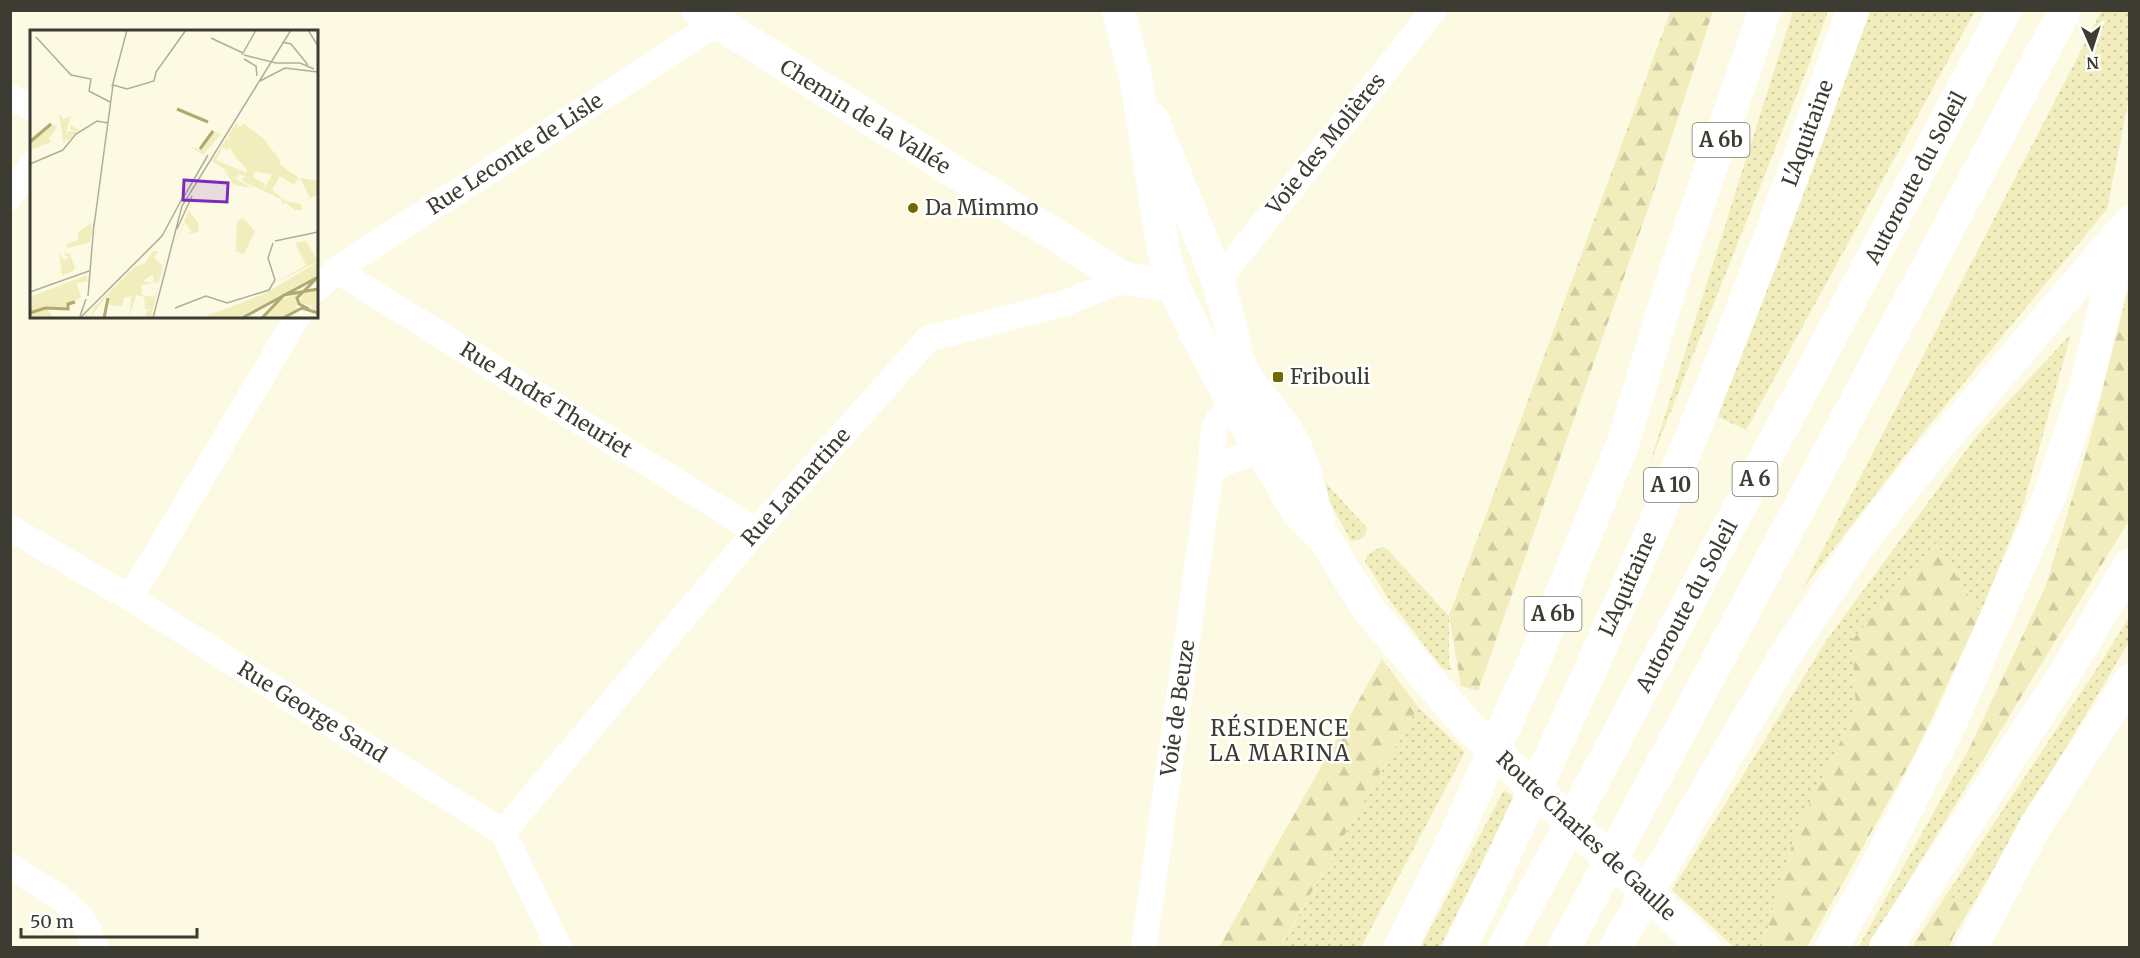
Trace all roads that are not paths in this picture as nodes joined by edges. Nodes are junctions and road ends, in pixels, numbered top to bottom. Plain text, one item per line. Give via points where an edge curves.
1 (1118, 10) edge
2 (1434, 10) edge
3 (1765, 10) edge
4 (1852, 10) edge
5 (2005, 10) edge
6 (2065, 10) edge
7 (707, 17) edge
8 (1136, 78) junction
9 (10, 97) edge
10 (30, 107) edge
11 (30, 168) edge
12 (10, 197) edge
13 (2130, 201) edge
14 (2130, 222) edge
15 (336, 270) junction
16 (1215, 272) junction
17 (1125, 279) junction
18 (1173, 282) junction
19 (318, 288) edge
20 (297, 318) edge
21 (1257, 407) junction
22 (1261, 449) junction
23 (1211, 468) junction
24 (10, 528) edge
25 (756, 531) junction
26 (1323, 537) junction
27 (2130, 565) edge
28 (129, 598) junction
29 (2130, 681) edge
30 (503, 832) junction
31 (10, 866) edge
32 (96, 948) edge
33 (560, 948) edge
34 (1144, 948) edge
35 (1400, 948) edge
36 (1460, 948) edge
37 (1504, 948) edge
38 (1564, 948) edge
39 (1615, 948) edge
40 (1704, 948) edge
41 (1831, 948) edge
42 (1885, 948) edge
43 (1971, 948) edge

1 - 8 main road
2 - 16 street, Voie des Molières via 1227,269
3 - 35 main road, A 6b via 1676,269 1623,443 1535,659
4 - 36 main road, L'Aquitaine / A 10 via 1755,278 1666,498
5 - 37 main road, Autoroute du Soleil / A 6
6 - 38 main road, A 6
7 - 15 street, Rue Leconte de Lisle
7 - 17 main road, Chemin de la Vallée
8 - 16 main road
8 - 18 main road via 1151,181
9 - 10 street
11 - 12 street
13 - 41 main road via 2084,392 2049,497 1950,724
14 - 39 main road via 1922,465 1860,544 1781,662
15 - 19 street, Rue Leconte de Lisle
15 - 25 street, Rue André Theuriet
16 - 18 main road via 1195,254
16 - 18 main road via 1209,294 1192,301
16 - 21 main road via 1237,358
17 - 18 main road, Rue Lamartine
17 - 25 street, Rue Lamartine via 1065,303 928,339
18 - 21 main road
20 - 28 street
21 - 22 main road
21 - 23 street, Voie de Beuze via 1222,412 1214,425
21 - 26 main road via 1295,445
22 - 23 street
22 - 26 main road via 1298,512
23 - 34 street, Voie de Beuze
24 - 28 street, Rue George Sand
25 - 30 street, Rue Lamartine
26 - 40 main road, Route Charles de Gaulle via 1370,611 1467,725
27 - 42 main road
28 - 30 street, Rue George Sand
29 - 43 main road via 2037,825
30 - 33 street
31 - 32 street via 60,898 83,919

